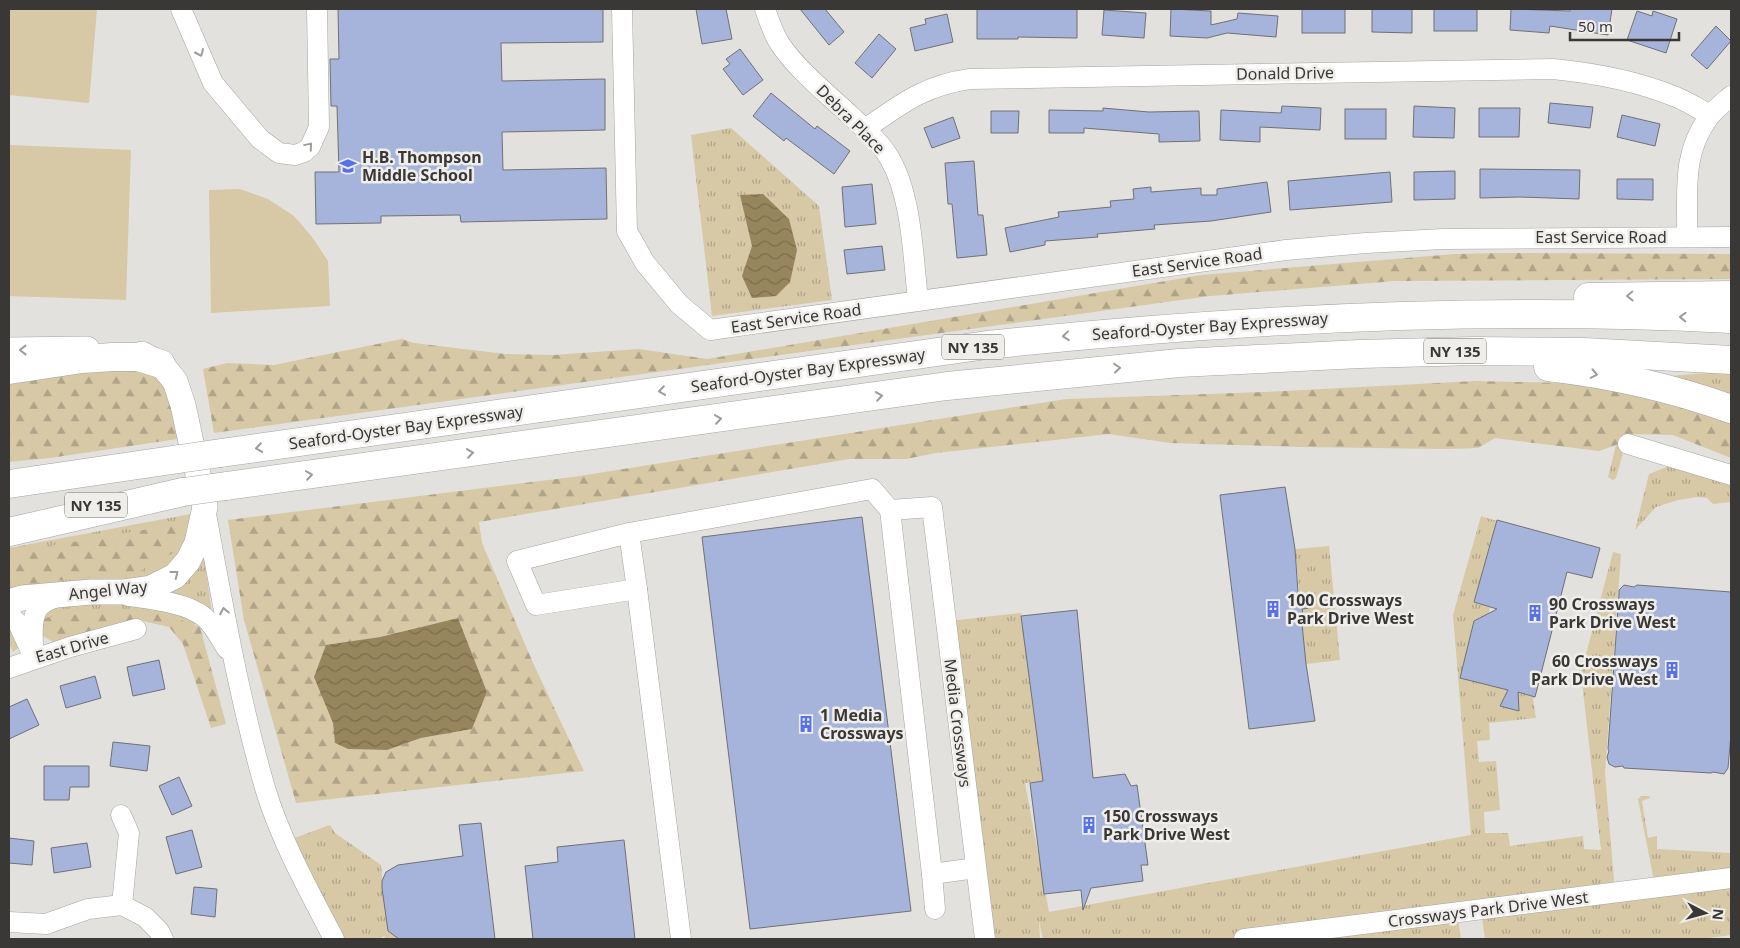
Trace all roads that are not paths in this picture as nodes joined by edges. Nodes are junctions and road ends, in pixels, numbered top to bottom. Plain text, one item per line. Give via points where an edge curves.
1 (181, 9) edge
2 (317, 9) edge
3 (622, 9) edge
4 (765, 9) edge
5 (1731, 96) edge
6 (1710, 115) junction
7 (865, 128) junction
8 (1688, 237) junction
9 (1731, 237) edge
10 (1731, 295) edge
11 (918, 300) junction
12 (1731, 319) edge
13 (1233, 323) junction
14 (9, 350) edge
15 (1731, 360) edge
16 (1179, 362) junction
17 (161, 364) junction
18 (9, 370) edge
19 (1731, 409) edge
20 (1628, 444) dead end
21 (180, 459) junction
22 (9, 472) edge
23 (1731, 475) edge
24 (9, 484) edge
25 (194, 500) junction
26 (890, 510) junction
27 (9, 517) edge
28 (9, 532) edge
29 (629, 533) junction
30 (637, 589) junction
31 (91, 592) junction
32 (60, 595) junction
33 (9, 602) edge
34 (9, 614) edge
35 (136, 630) dead end
36 (34, 658) junction
37 (233, 659) junction
38 (9, 668) edge
39 (121, 814) dead end
40 (976, 868) junction
41 (932, 874) junction
42 (1731, 878) edge
43 (122, 905) junction
44 (935, 909) dead end
45 (9, 922) edge
46 (163, 939) edge
47 (334, 939) edge
48 (681, 939) edge
49 (985, 939) edge
50 (1244, 939) edge

1 -> 2 street via 213,83 260,139 279,153 295,155 310,147 319,127
3 - 11 street, East Service Road via 628,231 645,263 679,304 710,330
4 - 7 street, Debra Place via 780,45 804,72
5 - 6 street
6 - 7 street, Donald Drive via 1642,85 1590,73 1533,69 970,79 926,90
6 - 8 street via 1698,133 1690,155
7 - 11 street, Debra Place via 890,159 901,181
8 - 9 street, East Service Road
8 - 11 street, East Service Road via 1366,243 1286,250
10 -> 13 highway via 1423,303 1327,310
12 -> 13 highway, Seaford-Oyster Bay Expressway / NY 135 via 1460,314
13 -> 21 highway, Seaford-Oyster Bay Expressway / NY 135, bridge via 987,345
17 -> 14 main road via 139,353 107,349
15 - 16 highway, Seaford-Oyster Bay Expressway / NY 135 via 1584,352 1474,351
16 -> 19 highway via 1515,363 1640,382
25 -> 16 highway, Seaford-Oyster Bay Expressway / NY 135, bridge via 226,486 947,386
17 - 18 highway via 138,357 113,357
17 - 25 main road, Angel Way via 175,381 183,405
20 - 23 street
21 - 22 highway
21 - 24 highway, Seaford-Oyster Bay Expressway / NY 135
25 - 27 highway, Seaford-Oyster Bay Expressway / NY 135
25 - 28 highway
31 -> 25 main road, Angel Way via 151,588 175,576 198,543
37 -> 25 street
26 - 29 street via 872,489
26 - 40 street, Media Crossways via 932,507
26 - 41 street
29 - 30 street
29 - 30 street via 517,561 536,605
30 - 48 street
31 - 32 main road, Angel Way
31 - 37 street via 148,598 196,611 214,628
32 - 33 main road, Angel Way
32 - 36 street via 40,605 34,618
34 - 36 street via 19,625
35 - 36 street, East Drive
36 - 38 street, East Drive
37 - 47 street via 266,789 290,850
39 - 43 street via 129,833
40 - 41 street
40 - 49 street, Media Crossways
41 - 44 street
42 - 50 street, Crossways Park Drive West
43 - 45 street via 88,909 46,924
43 - 46 street via 145,917

